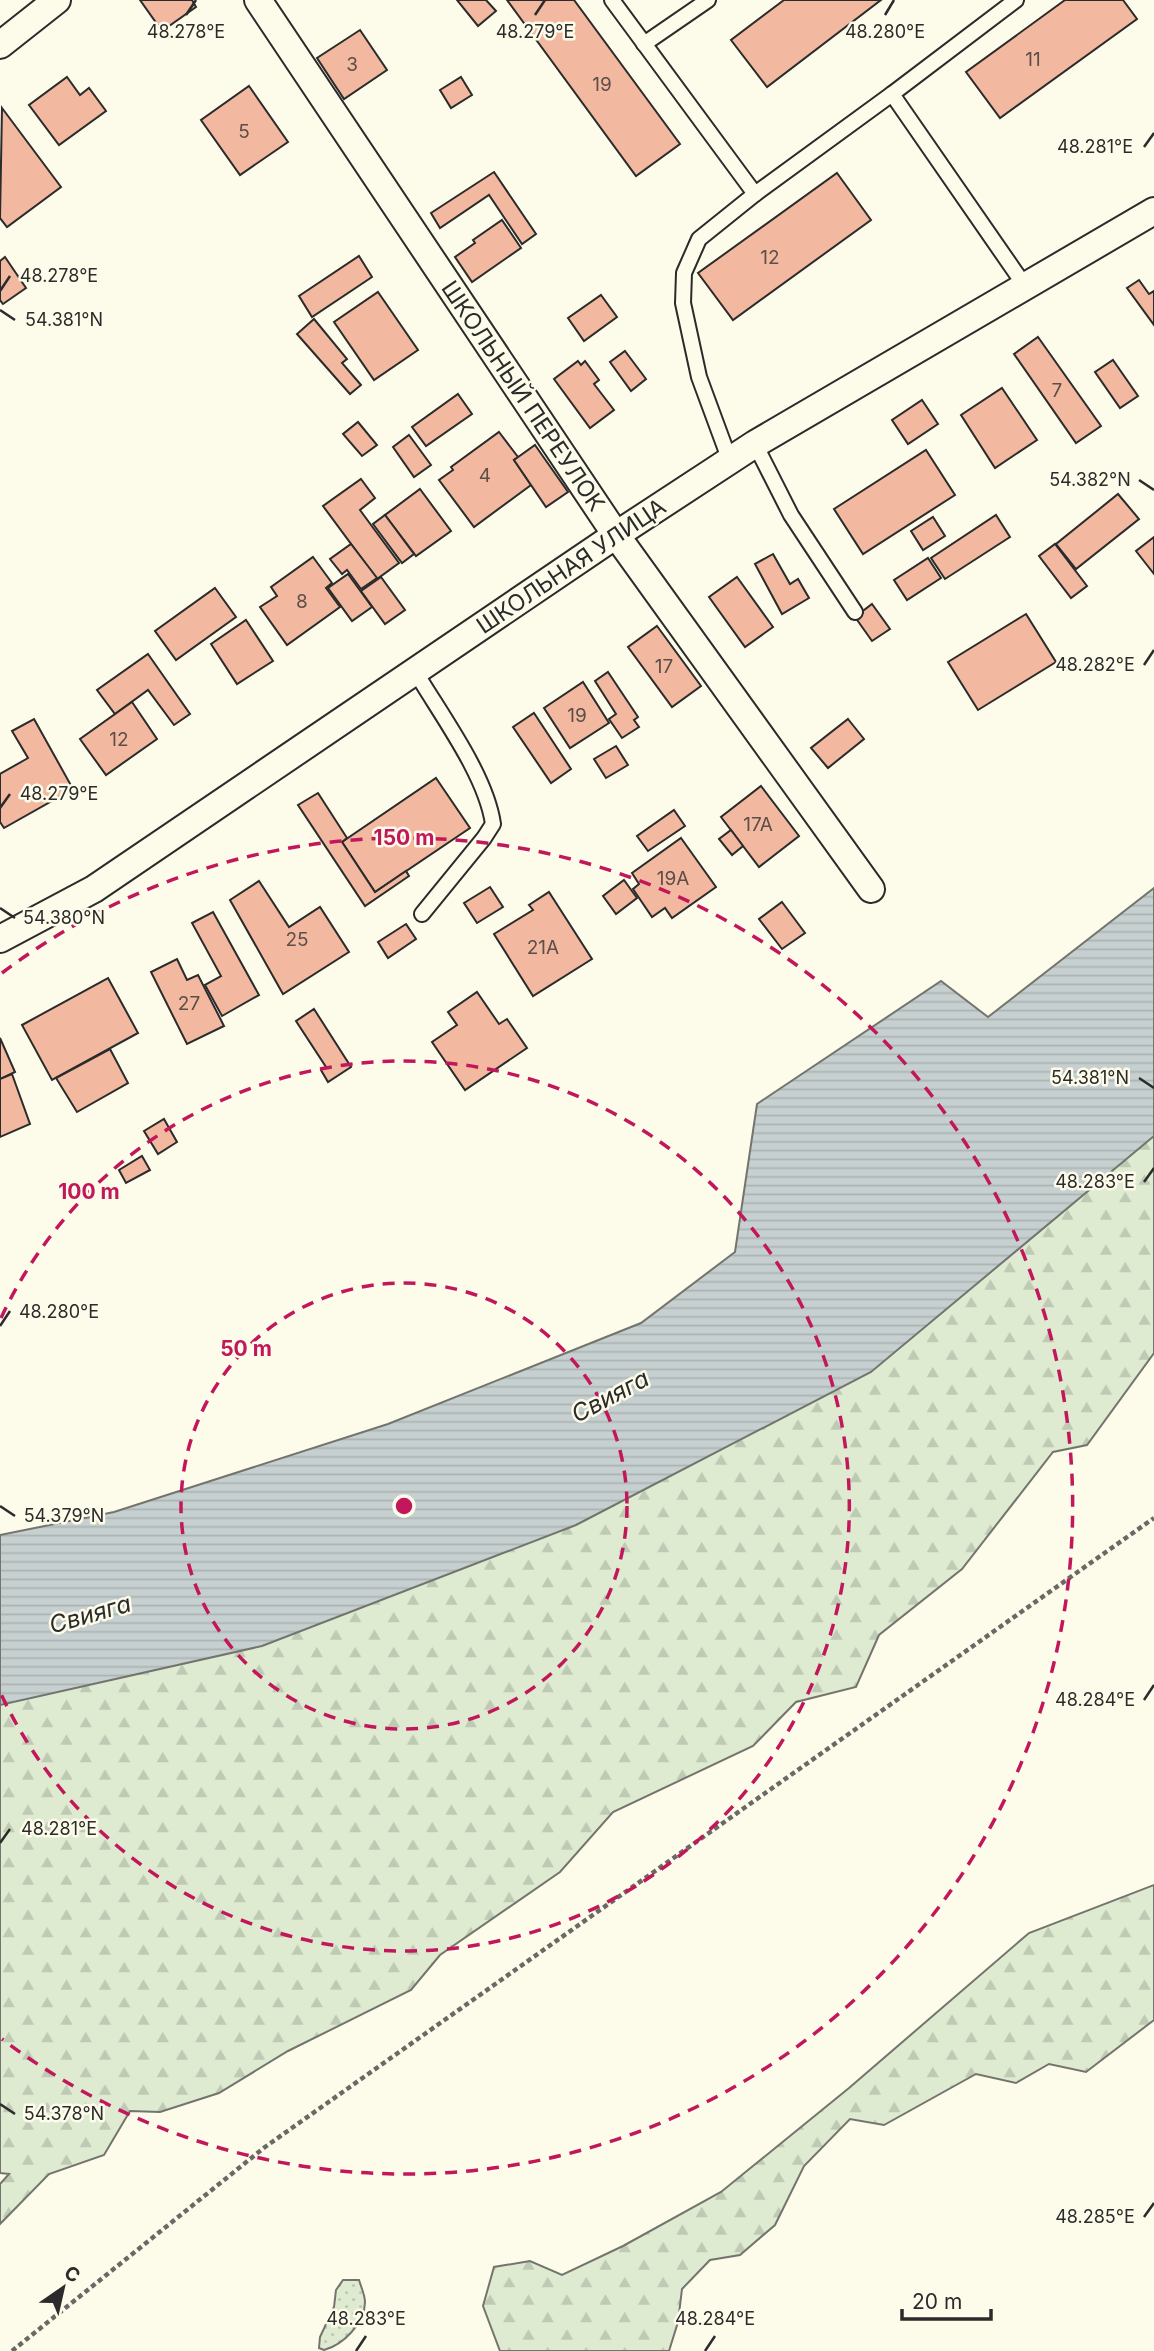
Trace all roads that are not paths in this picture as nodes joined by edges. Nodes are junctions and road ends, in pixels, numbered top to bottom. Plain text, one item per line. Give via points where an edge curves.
1 (57, 0) edge
2 (258, 0) edge
3 (612, 0) edge
4 (708, 0) edge
5 (1016, 0) edge
6 (644, 44) junction
7 (0, 45) edge
8 (892, 94) junction
9 (755, 194) junction
10 (1154, 211) edge
11 (1025, 286) junction
12 (755, 444) junction
13 (730, 461) junction
14 (616, 535) junction
15 (855, 612) dead end
16 (415, 671) junction
17 (871, 889) dead end
18 (422, 914) dead end
19 (0, 939) edge

1 - 7 street
2 - 14 street, ШКОЛЬНЫЙ ПЕРЕУЛОК
3 - 6 lane
4 - 6 lane
5 - 8 lane
6 - 9 lane
8 - 9 lane
8 - 11 lane
9 - 13 lane via 699,239 684,273 683,303 699,377
10 - 11 street, ШКОЛЬНАЯ УЛИЦА
11 - 12 street, ШКОЛЬНАЯ УЛИЦА
12 - 13 street, ШКОЛЬНАЯ УЛИЦА
12 - 15 lane via 790,515
13 - 14 street, ШКОЛЬНАЯ УЛИЦА
14 - 16 street, ШКОЛЬНАЯ УЛИЦА
14 - 17 street, ШКОЛЬНЫЙ ПЕРЕУЛОК
16 - 18 lane via 473,768 493,824
16 - 19 street, ШКОЛЬНАЯ УЛИЦА via 94,889

